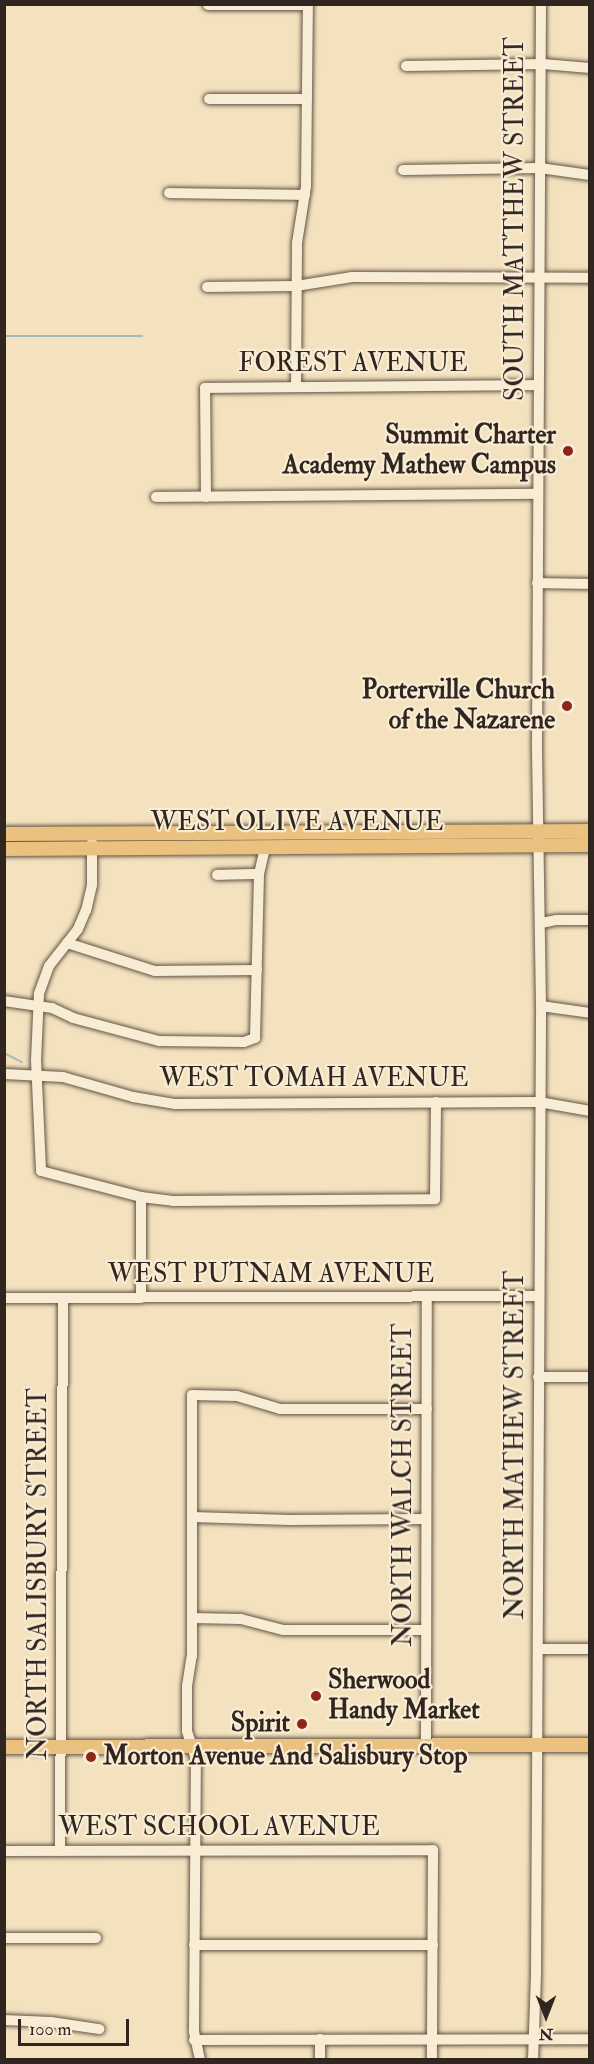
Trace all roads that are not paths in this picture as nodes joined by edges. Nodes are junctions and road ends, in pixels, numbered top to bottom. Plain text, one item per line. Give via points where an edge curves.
1 (541, 4) edge
2 (208, 5) edge
3 (308, 5) edge
4 (539, 65) junction
5 (406, 66) dead end
6 (590, 68) edge
7 (209, 99) dead end
8 (307, 99) junction
9 (540, 168) junction
10 (404, 170) dead end
11 (590, 175) edge
12 (169, 194) dead end
13 (305, 195) junction
14 (539, 278) junction
15 (590, 278) edge
16 (296, 286) junction
17 (207, 287) dead end
18 (537, 385) junction
19 (296, 387) junction
20 (537, 494) junction
21 (206, 496) junction
22 (156, 497) dead end
23 (537, 584) junction
24 (590, 584) edge
25 (590, 831) edge
26 (92, 833) junction
27 (4, 834) edge
28 (537, 838) junction
29 (590, 845) edge
30 (265, 847) junction
31 (92, 848) junction
32 (4, 849) edge
33 (259, 874) junction
34 (217, 875) dead end
35 (590, 920) edge
36 (541, 923) junction
37 (67, 943) junction
38 (258, 970) junction
39 (4, 1001) edge
40 (38, 1005) junction
41 (541, 1005) junction
42 (590, 1013) edge
43 (4, 1074) edge
44 (37, 1074) junction
45 (436, 1102) junction
46 (539, 1102) junction
47 (590, 1111) edge
48 (141, 1197) junction
49 (538, 1296) junction
50 (427, 1297) junction
51 (4, 1298) edge
52 (63, 1298) junction
53 (141, 1298) junction
54 (538, 1377) junction
55 (590, 1377) edge
56 (427, 1409) junction
57 (192, 1517) junction
58 (426, 1518) junction
59 (192, 1618) junction
60 (426, 1630) junction
61 (538, 1649) junction
62 (590, 1649) edge
63 (538, 1745) junction
64 (590, 1745) edge
65 (60, 1746) junction
66 (192, 1746) junction
67 (426, 1746) junction
68 (4, 1747) edge
69 (195, 1850) junction
70 (4, 1851) edge
71 (60, 1851) junction
72 (4, 1938) edge
73 (96, 1938) dead end
74 (195, 1945) junction
75 (433, 1945) junction
76 (4, 2020) edge
77 (99, 2029) dead end
78 (534, 2038) junction
79 (590, 2038) edge
80 (320, 2039) junction
81 (432, 2039) junction
82 (195, 2040) junction
83 (200, 2060) edge
84 (320, 2060) edge
85 (432, 2060) edge
86 (533, 2060) edge

1 - 4 street, SOUTH MATTHEW STREET
2 - 3 street
3 - 8 street
4 - 5 street
4 - 6 street
4 - 9 street, SOUTH MATTHEW STREET
7 - 8 street
8 - 13 street
9 - 10 street
9 - 11 street
9 - 14 street, SOUTH MATTHEW STREET
12 - 13 street
13 - 16 street via 297,243
14 - 15 street
14 - 16 street via 352,277
14 - 18 street, SOUTH MATTHEW STREET
16 - 17 street
16 - 19 street
18 - 19 street, FOREST AVENUE
18 - 20 street, SOUTH MATTHEW STREET
19 - 21 street, FOREST AVENUE via 205,387
20 - 21 street
20 - 23 street, SOUTH MATTHEW STREET
21 - 22 street
23 - 24 street
23 - 28 street, SOUTH MATTHEW STREET
25 - 28 main road, WEST OLIVE AVENUE
26 - 27 main road, WEST OLIVE AVENUE
26 - 28 main road, WEST OLIVE AVENUE
26 - 31 street
28 - 29 main road, WEST OLIVE AVENUE
28 - 30 main road, WEST OLIVE AVENUE
28 - 36 street, NORTH MATHEW STREET
30 - 31 main road, WEST OLIVE AVENUE
30 - 33 street
31 - 32 main road, WEST OLIVE AVENUE
31 - 37 street via 90,901
33 - 34 street
33 - 38 street
35 - 36 street
36 - 41 street, NORTH MATHEW STREET
37 - 38 street via 155,971
37 - 40 street via 43,980
38 - 40 street via 257,1032 255,1038 244,1042 151,1040
39 - 40 street
40 - 44 street
41 - 42 street
41 - 46 street, NORTH MATHEW STREET
43 - 44 street, WEST TOMAH AVENUE
44 - 45 street, WEST TOMAH AVENUE via 175,1104
44 - 48 street via 41,1171
45 - 46 street, WEST TOMAH AVENUE
45 - 48 street via 435,1199 183,1202
46 - 47 street, WEST TOMAH AVENUE
46 - 49 street, NORTH MATHEW STREET
48 - 53 street
49 - 50 street, WEST PUTNAM AVENUE
49 - 54 street, NORTH MATHEW STREET
50 - 53 street, WEST PUTNAM AVENUE
50 - 56 street, NORTH WALCH STREET
51 - 52 street, WEST PUTNAM AVENUE
52 - 53 street, WEST PUTNAM AVENUE
52 - 65 street, NORTH SALISBURY STREET
54 - 55 street
54 - 61 street, NORTH MATHEW STREET
56 - 57 street via 287,1409 237,1396 192,1395
56 - 58 street, NORTH WALCH STREET
57 - 58 street
57 - 59 street
58 - 60 street, NORTH WALCH STREET
59 - 60 street via 241,1619 283,1630
59 - 66 street via 186,1693 187,1731
60 - 67 street, NORTH WALCH STREET
61 - 62 street
61 - 63 street, NORTH MATHEW STREET
63 - 64 main road
63 - 67 main road
63 - 78 street, NORTH MATHEW STREET
65 - 66 main road
65 - 68 main road
65 - 71 street, NORTH SALISBURY STREET
66 - 67 main road
66 - 69 street via 196,1759
69 - 71 street, WEST SCHOOL AVENUE
69 - 74 street
69 - 75 street, WEST SCHOOL AVENUE via 433,1850
70 - 71 street, WEST SCHOOL AVENUE
72 - 73 street
74 - 75 street
74 - 82 street
75 - 81 street
76 - 77 street
78 - 79 street
78 - 81 street
78 - 86 street, NORTH MATHEW STREET
80 - 81 street
80 - 82 street
80 - 84 street
81 - 85 street
82 - 83 street

